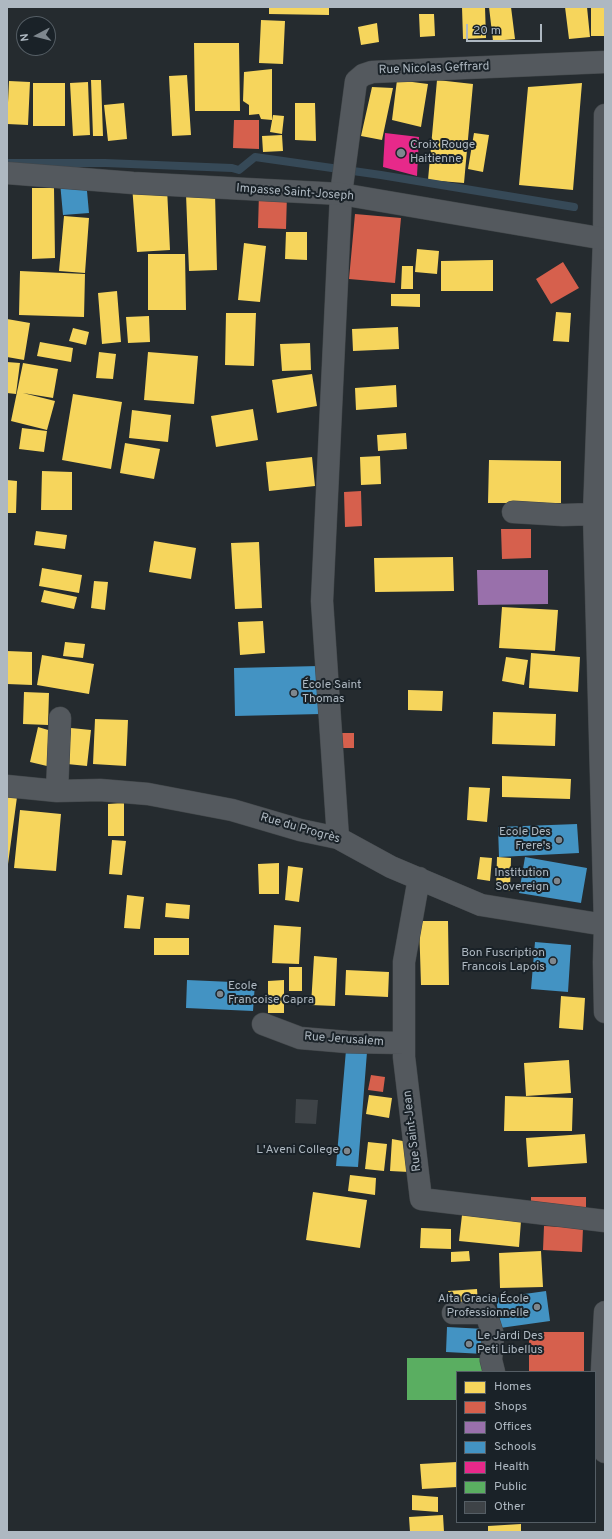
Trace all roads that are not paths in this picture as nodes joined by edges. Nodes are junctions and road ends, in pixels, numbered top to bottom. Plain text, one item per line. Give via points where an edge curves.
1 (605, 62) edge
2 (605, 115) edge
3 (7, 173) edge
4 (341, 194) junction
5 (605, 239) edge
6 (600, 473) edge
7 (513, 512) dead end
8 (594, 514) junction
9 (60, 718) dead end
10 (7, 786) edge
11 (57, 791) junction
12 (338, 838) junction
13 (419, 878) junction
14 (605, 925) edge
15 (605, 1012) edge
16 (263, 1024) dead end
17 (404, 1043) junction
18 (605, 1221) edge
19 (605, 1312) edge
20 (453, 1313) dead end
21 (494, 1371) edge
22 (598, 1389) edge
23 (605, 1452) edge

1 - 4 street, Rue Nicolas Geffrard via 363,74 356,81
2 - 5 street
3 - 4 street, Impasse Saint-Joseph via 133,183
4 - 5 street, Impasse Saint-Joseph
4 - 12 street, Rue Nicolas Geffrard via 322,601
5 - 6 street
6 - 8 street
7 - 8 street
8 - 14 street
9 - 11 street
10 - 11 street, Rue du Progrès
11 - 12 street, Rue du Progrès via 100,790 148,794 232,810
12 - 13 street, Rue du Progrès via 391,867
13 - 14 street, Rue du Progrès via 481,905
13 - 17 street, Rue Saint-Jean via 404,962
14 - 15 street
16 - 17 street, Rue Jerusalem via 300,1038
17 - 18 street, Rue Saint-Jean via 421,1199
19 - 22 street
20 - 21 street via 486,1313 493,1334 491,1360
22 - 23 street

